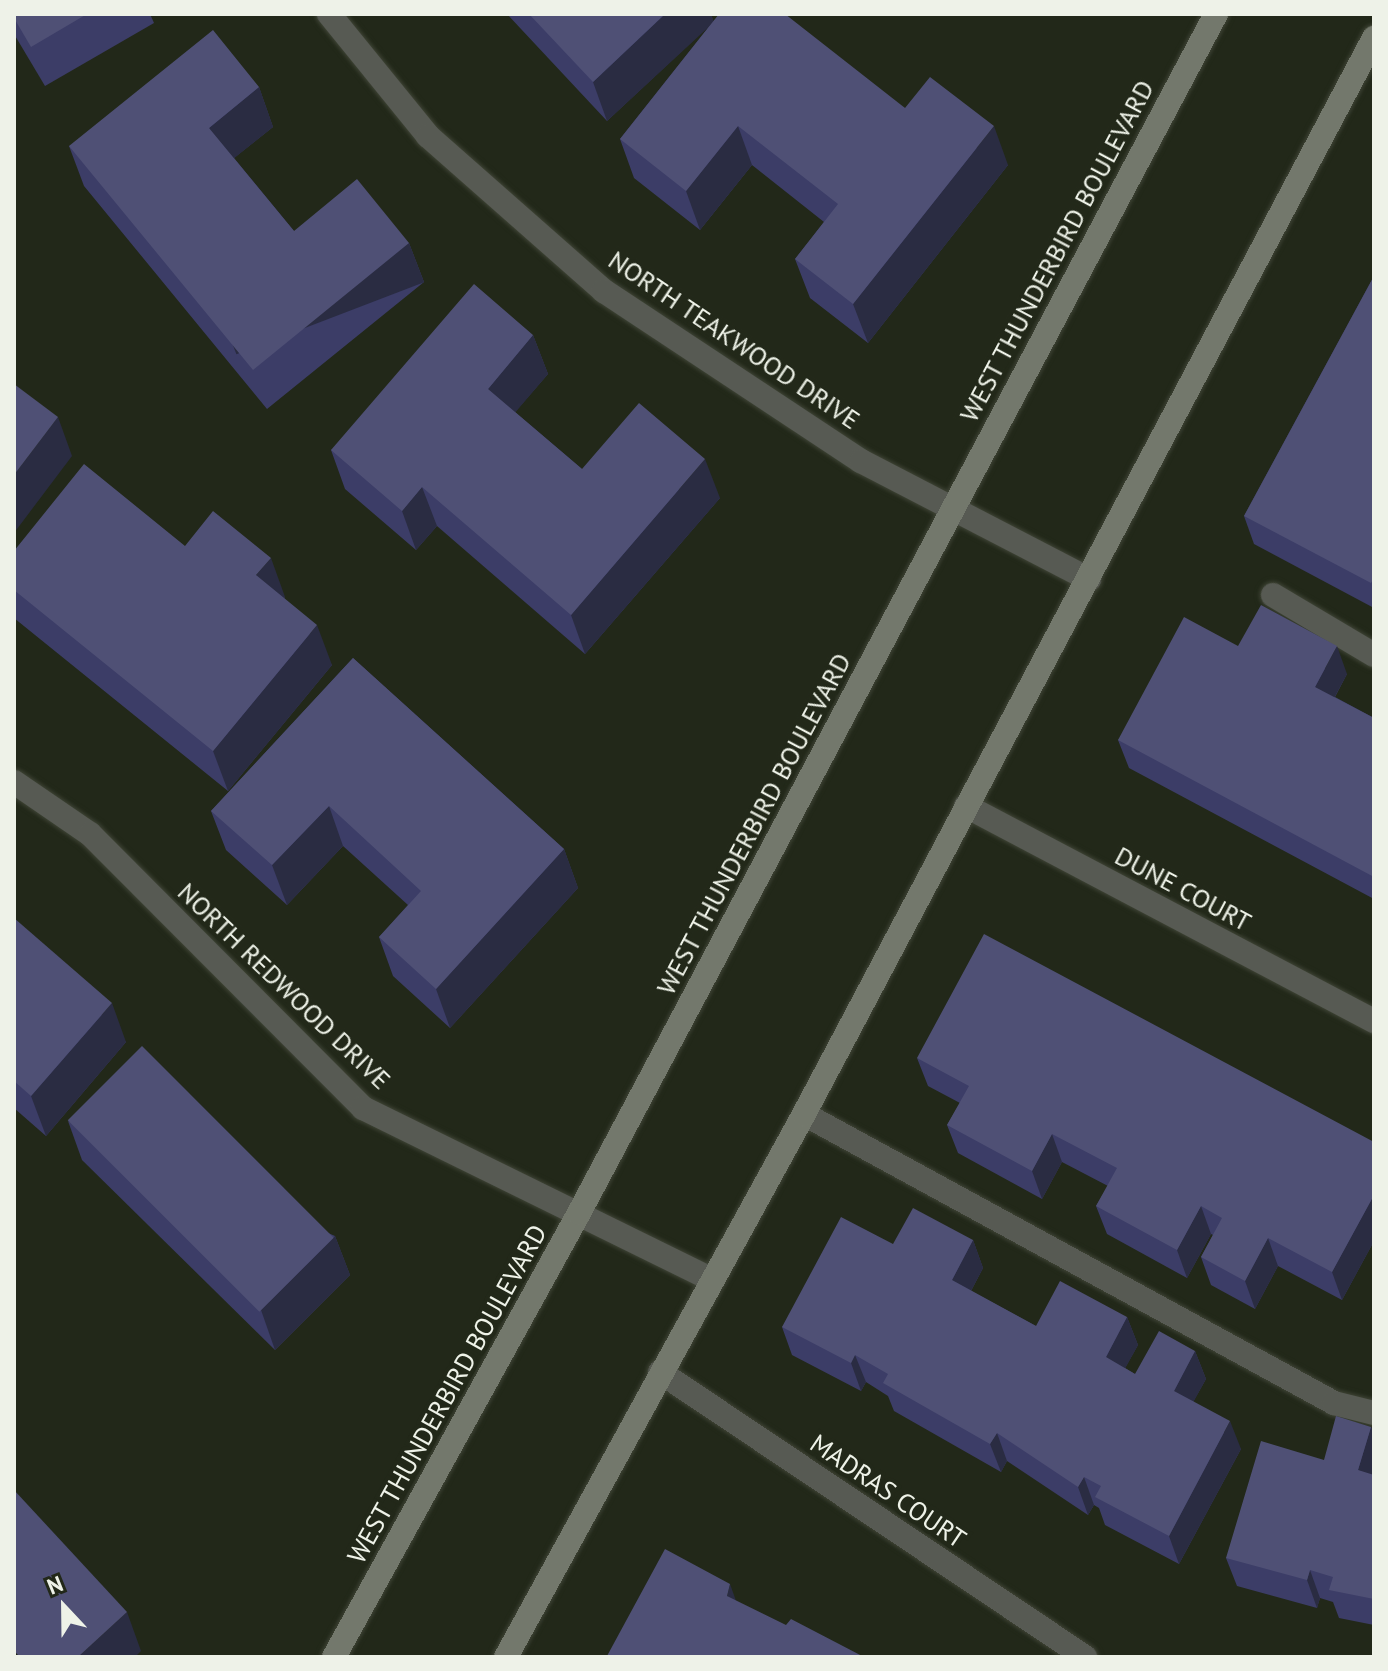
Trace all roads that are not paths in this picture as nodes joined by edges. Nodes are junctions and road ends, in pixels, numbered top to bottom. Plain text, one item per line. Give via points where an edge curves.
1 (329, 14) edge
2 (1216, 14) edge
3 (1374, 38) edge
4 (954, 505) junction
5 (1089, 579) junction
6 (1273, 595) dead end
7 (1374, 655) edge
8 (14, 782) edge
9 (966, 806) junction
10 (1374, 1021) edge
11 (804, 1114) junction
12 (579, 1213) junction
13 (711, 1279) junction
14 (660, 1372) junction
15 (1374, 1413) edge
16 (334, 1657) edge
17 (506, 1657) edge
18 (1085, 1657) edge

1 - 4 street, NORTH TEAKWOOD DRIVE via 428,136 604,291 861,461
2 - 4 street, WEST THUNDERBIRD BOULEVARD
3 - 5 street
4 - 5 street, NORTH TEAKWOOD DRIVE
4 - 12 street, WEST THUNDERBIRD BOULEVARD
5 - 9 street
6 - 7 street
8 - 12 street, NORTH REDWOOD DRIVE via 90,834 363,1108
9 - 10 street, DUNE COURT
9 - 11 street
11 - 13 street
11 - 15 street via 1334,1403
12 - 13 street, NORTH REDWOOD DRIVE
12 - 16 street, WEST THUNDERBIRD BOULEVARD
13 - 14 street
14 - 17 street
14 - 18 street, MADRAS COURT

